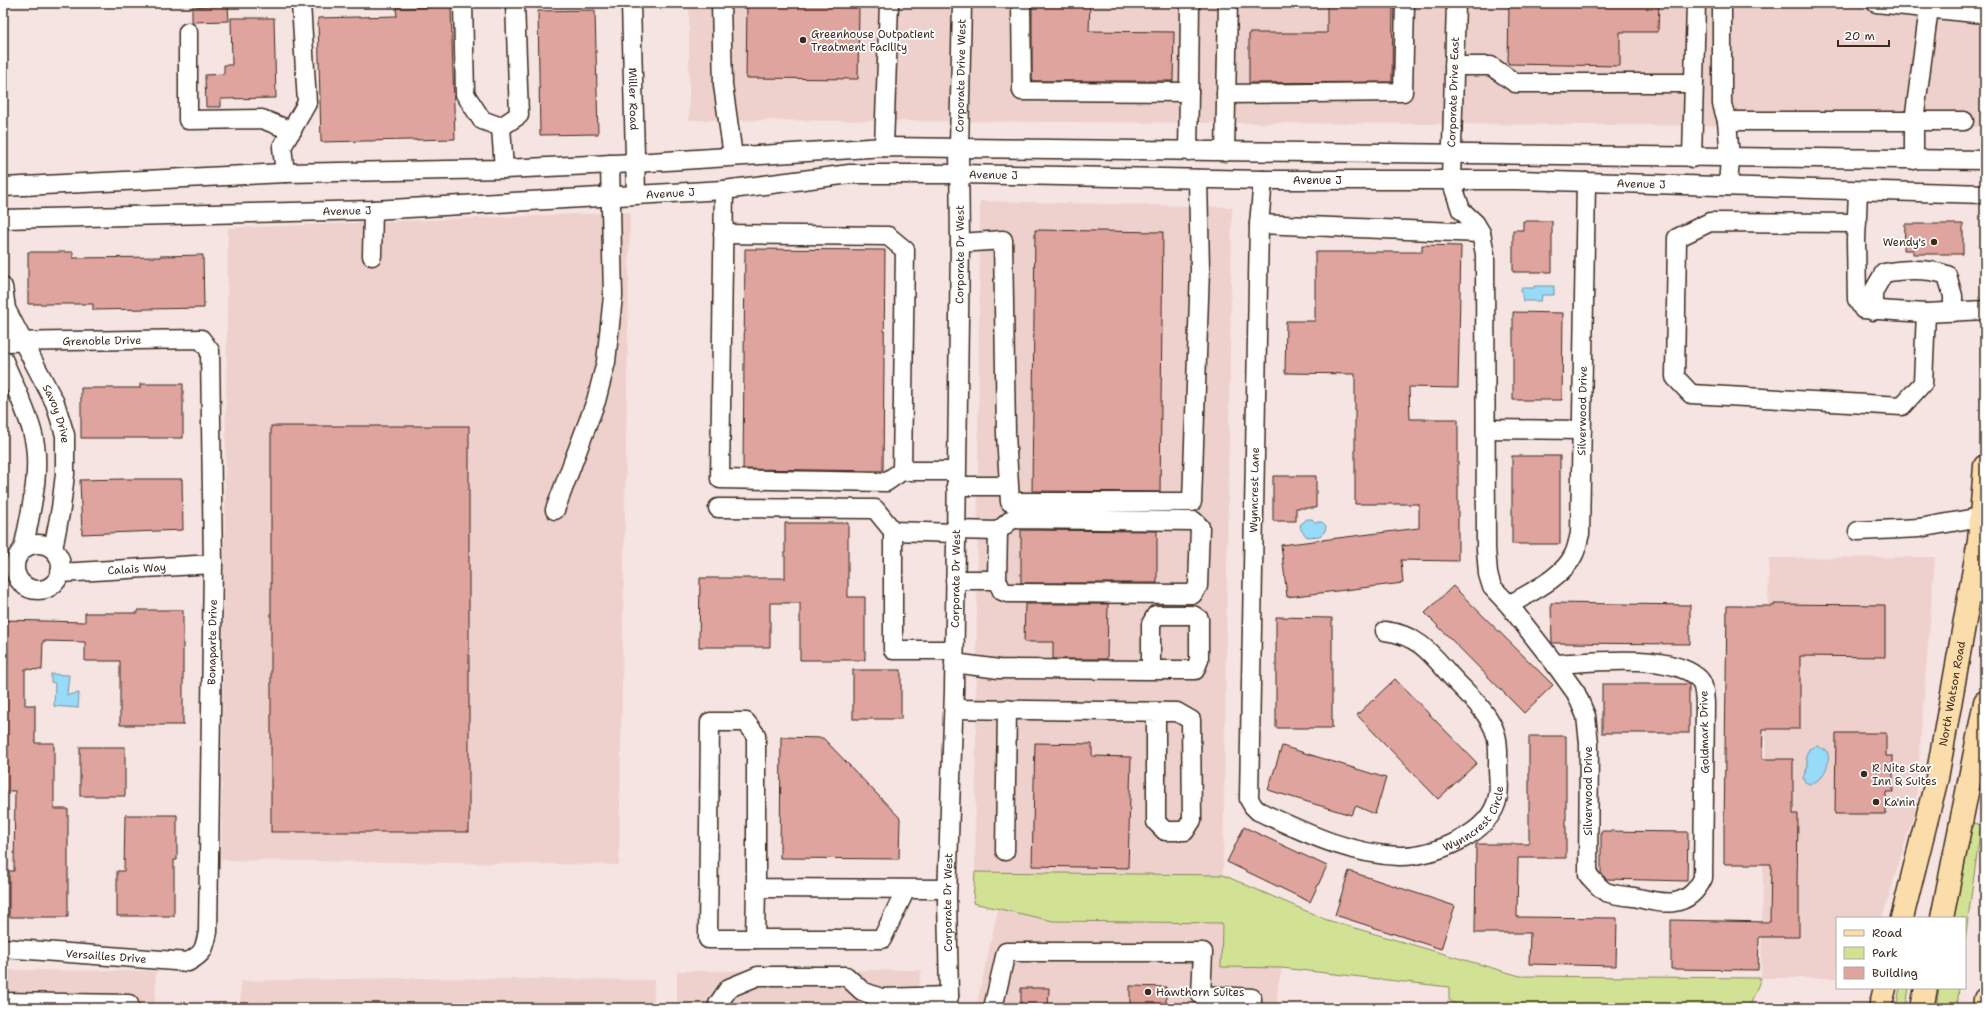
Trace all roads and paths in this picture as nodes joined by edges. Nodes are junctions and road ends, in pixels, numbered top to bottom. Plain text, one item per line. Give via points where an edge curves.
1 (301, 3) edge
2 (463, 3) edge
3 (515, 3) edge
4 (631, 3) edge
5 (721, 3) edge
6 (889, 3) edge
7 (962, 3) edge
8 (1021, 3) edge
9 (1190, 3) edge
10 (1228, 3) edge
11 (1405, 3) edge
12 (1456, 3) edge
13 (1696, 3) edge
14 (1722, 3) edge
15 (1876, 3) edge
16 (1929, 8) junction
17 (1982, 10) edge
18 (188, 32) dead end
19 (1454, 66) junction
20 (1694, 83) junction
21 (1189, 92) junction
22 (1226, 94) junction
23 (1727, 121) junction
24 (1964, 121) dead end
25 (1914, 122) junction
26 (501, 127) junction
27 (292, 131) junction
28 (884, 147) junction
29 (959, 148) junction
30 (1188, 151) junction
31 (1225, 152) junction
32 (1452, 152) junction
33 (733, 156) junction
34 (1692, 158) junction
35 (1730, 158) junction
36 (1914, 160) junction
37 (1985, 160) edge
38 (635, 163) junction
39 (610, 164) junction
40 (504, 169) junction
41 (285, 173) junction
42 (960, 174) junction
43 (1198, 179) junction
44 (1263, 180) junction
45 (1451, 180) junction
46 (1586, 182) junction
47 (1728, 186) junction
48 (3, 187) edge
49 (724, 190) junction
50 (1858, 192) junction
51 (636, 194) junction
52 (1985, 194) edge
53 (611, 197) junction
54 (373, 210) junction
55 (3, 218) edge
56 (1857, 223) junction
57 (1259, 224) junction
58 (1481, 233) junction
59 (723, 234) junction
60 (960, 243) junction
61 (372, 256) dead end
62 (3, 287) edge
63 (1985, 310) edge
64 (1873, 311) junction
65 (1953, 312) junction
66 (1926, 313) junction
67 (201, 338) joint
68 (3, 342) edge
69 (24, 342) junction
70 (3, 359) edge
71 (1486, 429) junction
72 (1582, 430) junction
73 (1985, 466) edge
74 (902, 471) junction
75 (956, 478) junction
76 (1008, 486) junction
77 (718, 508) dead end
78 (555, 510) dead end
79 (1981, 517) junction
80 (893, 531) junction
81 (998, 531) junction
82 (1858, 531) dead end
83 (956, 532) junction
84 (53, 549) junction
85 (22, 550) junction
86 (213, 564) junction
87 (60, 573) junction
88 (10, 576) edge
89 (955, 580) junction
90 (997, 580) junction
91 (1509, 605) junction
92 (1385, 631) dead end
93 (954, 657) junction
94 (1555, 664) junction
95 (1152, 670) dead end
96 (1985, 702) edge
97 (954, 709) junction
98 (1007, 709) junction
99 (1156, 712) junction
100 (1249, 799) joint
101 (1005, 851) dead end
102 (1700, 885) joint
103 (756, 888) junction
104 (906, 889) junction
105 (947, 889) junction
106 (1902, 917) edge
107 (1942, 917) edge
108 (755, 939) junction
109 (3, 948) edge
110 (204, 949) joint
111 (1885, 989) edge
112 (1926, 989) edge
113 (1985, 999) edge
114 (3, 1002) edge
115 (947, 1002) edge
116 (129, 1008) edge
117 (718, 1008) edge
118 (993, 1008) edge
119 (1252, 1008) edge
120 (1880, 1008) edge
121 (1922, 1008) edge
122 (1984, 1008) edge

1 - 27 street via 307,103
2 - 26 street via 465,94 482,120
3 - 26 street via 519,115
4 - 38 street, Miller Road
5 - 33 street via 723,85
6 - 28 street
7 - 29 street, Corporate Drive West
8 - 21 street via 1022,91
9 - 21 street
10 - 22 street
11 - 22 street via 1403,92
12 - 19 street, Corporate Drive East
13 - 20 street
14 - 23 street via 1722,104
15 - 16 street
16 - 17 street
16 - 25 street
18 - 27 street via 188,120 262,119
19 - 20 street via 1491,66 1515,83
19 - 32 street, Corporate Drive East
20 - 34 street
21 - 30 street
22 - 31 street
23 - 25 street
23 - 35 street
24 - 25 street
25 - 36 street
26 - 40 street
27 - 41 street via 282,147
28 - 29 street
28 - 33 street
29 - 30 street
29 - 42 street, Corporate Dr West
30 - 31 street
31 - 32 street
32 - 34 street
32 - 45 street, Corporate Drive East
33 - 38 street
34 - 35 street
35 - 36 street
35 - 47 street
36 - 37 street
38 - 39 street
38 - 51 street, Miller Road
39 - 40 street
39 - 53 street
40 - 41 street
41 - 48 street
42 - 43 street, Avenue J
42 - 49 street, Avenue J via 850,174
42 - 60 street, Corporate Dr West
43 - 44 street, Avenue J
43 - 76 street via 1200,269 1192,502 1010,502
44 - 45 street, Avenue J
44 - 57 street, Wynncrest Lane
45 - 46 street, Avenue J
45 - 58 street, Silverwood Drive via 1460,210 1475,223
46 - 47 street, Avenue J
46 - 72 street, Silverwood Drive
47 - 50 street, Avenue J
49 - 51 street, Avenue J
49 - 59 street
50 - 52 street, Avenue J
50 - 56 street
51 - 53 street, Avenue J
53 - 54 street, Avenue J
53 - 78 street via 613,296 606,362 596,401
54 - 55 street, Avenue J
54 - 61 street
56 - 64 street via 1857,299 1863,309
56 - 66 street via 1710,222 1677,238 1675,377 1691,394 1902,406 1923,383
57 - 58 street
57 - 100 street, Wynncrest Lane
58 - 71 street, Silverwood Drive via 1485,254
59 - 74 street via 888,236 905,250
59 - 74 street via 720,478 886,482
60 - 75 street, Corporate Dr West
60 - 76 street via 1003,240
62 - 69 street, Savoy Drive via 6,310
63 - 65 street
64 - 65 street via 1873,292 1884,273 1905,269 1933,270 1947,275 1954,296
64 - 66 street
65 - 66 street
67 - 69 street, Grenoble Drive
67 - 86 street, Bonaparte Drive via 210,351
68 - 69 street, Grenoble Drive
69 - 84 street, Savoy Drive via 56,403 64,435 66,474
70 - 85 street via 33,432 35,476 32,505
71 - 72 street
71 - 91 street, Silverwood Drive via 1488,574 1492,588
72 - 91 street, Silverwood Drive via 1580,534 1574,555 1566,567 1548,582
73 - 79 main road, North Watson Road
74 - 75 street
75 - 76 street
75 - 83 street, Corporate Dr West
77 - 80 street via 875,509
79 - 82 street via 1919,528
79 - 106 main road, North Watson Road via 1973,579 1937,778
80 - 83 street
80 - 93 street via 893,650
81 - 83 street
81 - 90 street
81 - 90 street via 1012,520 1194,521 1200,527 1198,586 1193,594 1007,593 1002,591
83 - 89 street, Corporate Dr West
84 - 85 street via 41,544
84 - 87 street via 61,562
85 - 88 street
86 - 87 street, Calais Way
86 - 110 street, Bonaparte Drive via 208,932
87 - 88 street via 51,587 37,591
89 - 90 street
89 - 93 street, Corporate Dr West
91 - 94 street, Silverwood Drive
92 - 100 street, Wynncrest Circle via 1401,633 1430,653 1483,711 1496,734 1498,796 1489,816 1475,830 1453,844 1423,854 1400,856 1368,853 1319,839 1258,811
93 - 95 street via 999,669
93 - 97 street, Corporate Dr West
94 - 102 street, Silverwood Drive via 1576,693 1586,716 1589,743 1588,875 1606,892 1653,902 1672,903 1687,898 1697,891
94 - 102 street, Goldmark Drive via 1643,661 1680,668 1698,678 1704,686 1703,878
96 - 107 main road
97 - 98 street
97 - 105 street, Corporate Dr West
98 - 99 street
98 - 101 street
99 - 99 street via 1177,712 1191,720 1192,820 1185,831 1165,831 1156,822
103 - 104 street
103 - 108 street
103 - 108 street via 756,734 746,722 710,722 708,939
104 - 105 street
104 - 108 street via 882,939
105 - 115 street, Corporate Dr West
109 - 110 street, Versailles Drive via 188,962 200,955
111 - 120 main road
112 - 121 main road
113 - 122 main road
114 - 116 street via 129,1004
115 - 117 street via 881,998 862,991 846,976 758,976 729,988
118 - 119 street via 1006,952 1203,952 1201,995 1252,998

